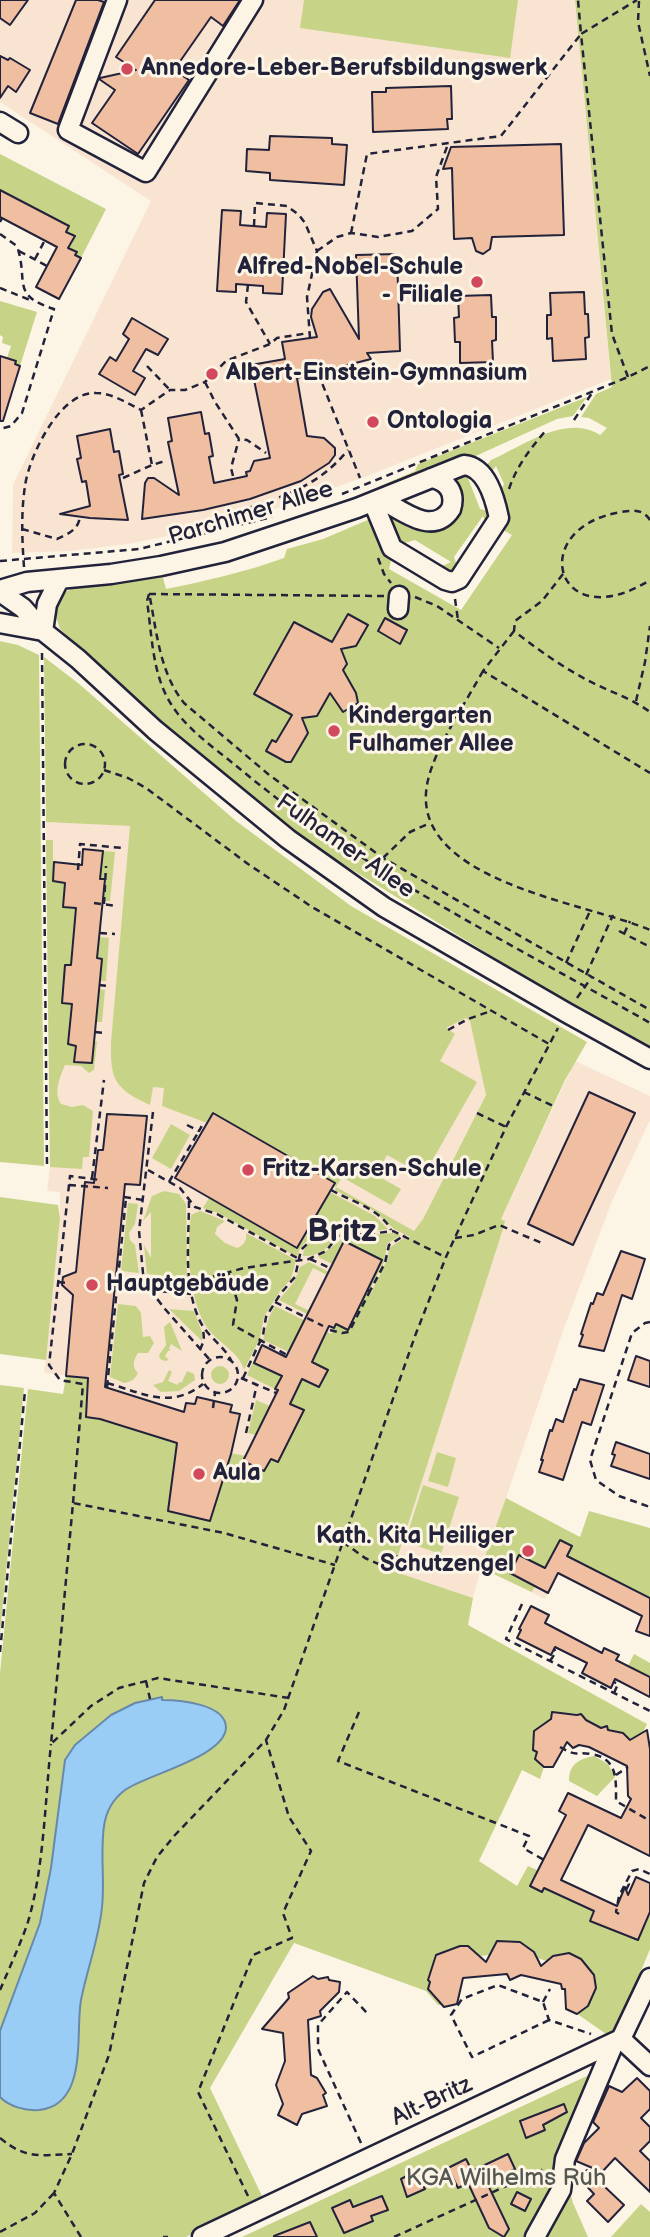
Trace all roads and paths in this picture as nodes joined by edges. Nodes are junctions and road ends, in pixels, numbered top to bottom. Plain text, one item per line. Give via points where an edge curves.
1 (117, 0) edge
2 (253, 0) edge
3 (578, 0) edge
4 (638, 0) edge
5 (581, 34) junction
6 (650, 76) edge
7 (0, 122) edge
8 (18, 133) dead end
9 (448, 144) junction
10 (254, 226) dead end
11 (351, 233) junction
12 (0, 234) edge
13 (45, 240) dead end
14 (18, 250) junction
15 (317, 251) junction
16 (35, 259) junction
17 (47, 266) dead end
18 (248, 285) dead end
19 (0, 289) edge
20 (30, 300) junction
21 (270, 344) junction
22 (147, 366) dead end
23 (650, 366) edge
24 (318, 373) dead end
25 (628, 377) junction
26 (205, 382) junction
27 (170, 390) junction
28 (594, 390) junction
29 (141, 410) junction
30 (574, 420) dead end
31 (0, 429) edge
32 (547, 429) dead end
33 (239, 439) junction
34 (348, 450) junction
35 (266, 453) dead end
36 (165, 461) dead end
37 (152, 465) junction
38 (233, 476) dead end
39 (123, 478) dead end
40 (360, 478) dead end
41 (431, 478) junction
42 (341, 494) dead end
43 (377, 500) junction
44 (245, 509) dead end
45 (80, 517) dead end
46 (272, 517) dead end
47 (499, 518) junction
48 (650, 520) edge
49 (22, 529) junction
50 (23, 553) dead end
51 (0, 561) edge
52 (563, 574) junction
53 (59, 580) junction
54 (650, 580) edge
55 (452, 582) junction
56 (0, 591) edge
57 (149, 594) junction
58 (458, 621) junction
59 (0, 623) edge
60 (650, 626) edge
61 (43, 631) junction
62 (514, 631) junction
63 (499, 648) junction
64 (42, 653) dead end
65 (483, 671) junction
66 (636, 702) junction
67 (650, 712) edge
68 (104, 770) junction
69 (650, 773) edge
70 (430, 823) junction
71 (123, 848) dead end
72 (383, 858) junction
73 (106, 866) dead end
74 (78, 870) dead end
75 (94, 903) dead end
76 (104, 904) junction
77 (117, 906) dead end
78 (591, 909) junction
79 (613, 915) junction
80 (630, 921) junction
81 (650, 930) edge
82 (619, 932) dead end
83 (100, 933) dead end
84 (115, 934) dead end
85 (624, 934) junction
86 (650, 947) edge
87 (566, 964) junction
88 (586, 975) junction
89 (591, 978) junction
90 (99, 985) dead end
91 (110, 986) dead end
92 (585, 986) junction
93 (491, 1010) junction
94 (650, 1010) edge
95 (567, 1013) junction
96 (650, 1023) edge
97 (448, 1030) dead end
98 (95, 1031) dead end
99 (106, 1032) dead end
100 (549, 1044) junction
101 (650, 1059) edge
102 (104, 1080) dead end
103 (524, 1092) junction
104 (553, 1106) dead end
105 (153, 1112) dead end
106 (477, 1113) dead end
107 (204, 1122) dead end
108 (187, 1125) dead end
109 (506, 1127) junction
110 (199, 1131) junction
111 (47, 1165) dead end
112 (148, 1170) junction
113 (92, 1178) junction
114 (100, 1180) dead end
115 (169, 1182) junction
116 (69, 1185) junction
117 (108, 1188) dead end
118 (332, 1189) dead end
119 (144, 1200) junction
120 (189, 1201) junction
121 (391, 1231) junction
122 (339, 1235) junction
123 (405, 1235) junction
124 (454, 1238) junction
125 (544, 1244) dead end
126 (446, 1257) junction
127 (299, 1259) junction
128 (310, 1259) junction
129 (330, 1268) dead end
130 (228, 1272) junction
131 (58, 1282) junction
132 (69, 1283) dead end
133 (190, 1283) junction
134 (116, 1287) junction
135 (151, 1290) junction
136 (191, 1294) junction
137 (275, 1302) junction
138 (650, 1322) edge
139 (323, 1326) dead end
140 (203, 1327) junction
141 (330, 1329) dead end
142 (260, 1342) junction
143 (200, 1350) junction
144 (287, 1355) dead end
145 (210, 1360) junction
146 (232, 1362) junction
147 (240, 1378) junction
148 (204, 1383) junction
149 (257, 1384) junction
150 (26, 1391) dead end
151 (215, 1393) junction
152 (276, 1393) dead end
153 (213, 1408) dead end
154 (246, 1433) dead end
155 (73, 1503) junction
156 (650, 1507) edge
157 (343, 1542) junction
158 (398, 1557) dead end
159 (335, 1564) junction
160 (522, 1604) dead end
161 (0, 1642) edge
162 (554, 1649) dead end
163 (0, 1652) edge
164 (550, 1661) junction
165 (146, 1681) junction
166 (614, 1682) dead end
167 (614, 1693) junction
168 (289, 1698) junction
169 (150, 1699) dead end
170 (650, 1711) edge
171 (359, 1712) dead end
172 (266, 1740) junction
173 (51, 1744) junction
174 (560, 1747) dead end
175 (628, 1767) dead end
176 (616, 1775) junction
177 (650, 1821) edge
178 (544, 1860) dead end
179 (650, 1874) edge
180 (627, 1881) junction
181 (626, 1890) dead end
182 (619, 1914) dead end
183 (650, 1978) edge
184 (550, 1989) dead end
185 (0, 1990) edge
186 (543, 2002) junction
187 (369, 2015) dead end
188 (549, 2020) junction
189 (618, 2041) junction
190 (650, 2066) edge
191 (0, 2138) edge
192 (72, 2154) junction
193 (368, 2159) junction
194 (565, 2159) junction
195 (54, 2193) junction
196 (256, 2212) junction
197 (0, 2232) edge
198 (82, 2237) edge
199 (163, 2237) edge
200 (169, 2237) edge
201 (202, 2237) edge
202 (394, 2237) edge
203 (535, 2237) edge

1 - 2 street via 68,130 146,172
3 - 5 path
4 - 5 path
4 - 6 path
5 - 9 path via 501,136
5 - 25 path via 612,334
7 - 8 street
9 - 11 path via 367,154
9 - 11 path via 436,177 438,209 412,231 378,237
10 - 15 path via 255,203 287,206 305,223
11 - 15 path
12 - 14 path
13 - 16 path
14 - 16 path
14 - 20 path
15 - 21 path via 307,296 310,336 277,338
16 - 17 path
18 - 21 path via 246,302
19 - 20 path
20 - 31 path via 54,309 22,413 11,426
21 - 26 path via 226,361
22 - 27 path
23 - 25 path
24 - 34 path
25 - 28 path
26 - 27 path
26 - 33 path
27 - 29 path
28 - 30 path
28 - 42 path
29 - 37 path
29 - 49 path via 109,394 93,392 68,404 46,433 30,466
32 - 47 path via 514,475
33 - 35 path
33 - 38 path
34 - 40 path
34 - 44 path via 315,481
36 - 37 path
37 - 39 path
41 - 43 street, Parchimer Allee
41 - 43 street via 446,483 453,497 449,513 438,521 416,519
41 - 47 street, Parchimer Allee via 464,465 476,467 484,476
43 - 53 street, Parchimer Allee via 225,552
43 - 55 street, Parchimer Allee via 392,548
45 - 49 path via 70,533 57,539
46 - 51 path via 139,550
47 - 55 street via 459,579
48 - 52 path via 637,510 588,523 569,541
49 - 50 path
52 - 54 path via 574,590 601,597 627,593
52 - 62 path via 542,601 514,621
53 - 56 street, Parchimer Allee via 27,582
53 - 61 street via 47,604
55 - 58 path
56 - 61 street, Parchimer Allee
57 - 58 path via 399,603 424,600
57 - 72 path via 166,674 184,703 268,774
57 - 92 path via 161,685 180,717 196,733 266,791 379,869
58 - 63 path
59 - 61 street
60 - 66 path
61 - 95 street, Fulhamer Allee via 288,839 384,907
62 - 63 path
62 - 66 path via 583,677
63 - 65 path
64 - 111 path
65 - 69 path
65 - 70 path via 430,771 425,800
66 - 67 path
68 - 68 path via 96,781 83,784 71,779 65,761 76,745 89,744 104,757
68 - 93 path via 146,788 312,907
70 - 72 path via 410,832
70 - 78 path via 447,846 479,871
71 - 74 path via 80,845
72 - 87 path
73 - 76 path
75 - 76 path
76 - 77 path
78 - 79 path
78 - 87 path
79 - 80 path
79 - 88 path
80 - 81 path
80 - 85 path
82 - 85 path
83 - 84 path
85 - 86 path
87 - 88 path
88 - 89 path
89 - 92 path
89 - 94 path
90 - 91 path
92 - 95 path
92 - 96 path
93 - 97 path
93 - 100 path
95 - 100 path
95 - 101 street, Fulhamer Allee
98 - 99 path
100 - 103 path
102 - 113 path
103 - 104 path
103 - 109 path
105 - 112 path
106 - 109 path
107 - 110 path
108 - 110 path
109 - 124 path
110 - 115 path
112 - 115 path
112 - 119 path
113 - 114 path
113 - 116 path via 70,1176
115 - 120 path
116 - 117 path
116 - 131 path
118 - 121 path via 374,1214
119 - 134 path via 125,1197
119 - 135 path via 139,1238 143,1273
120 - 127 path
120 - 133 path
121 - 122 path
121 - 123 path
122 - 127 path via 313,1238
122 - 128 path via 326,1251
123 - 126 path
123 - 141 path via 389,1245 385,1263 349,1332
124 - 125 path via 499,1225
124 - 126 path
126 - 157 path
127 - 128 path
127 - 130 path
127 - 137 path via 293,1280
128 - 129 path
130 - 133 path
130 - 142 path via 237,1300 233,1325
131 - 132 path
131 - 155 path via 49,1365 60,1380 83,1384
133 - 136 path
134 - 135 path
134 - 148 path via 107,1385 169,1399 188,1395
135 - 136 path
135 - 143 path
136 - 140 path
137 - 139 path
137 - 142 path
138 - 156 path via 632,1333 590,1460 596,1480 619,1496
140 - 143 path
140 - 146 path
142 - 144 path
142 - 147 path
143 - 145 path
145 - 146 path via 219,1357
145 - 148 path via 203,1369
146 - 147 path
147 - 149 path
147 - 151 path via 230,1390
148 - 151 path
149 - 152 path
149 - 154 path
150 - 161 path
151 - 153 path
155 - 159 path via 224,1532
155 - 173 path
157 - 158 path via 381,1564
157 - 159 path
159 - 168 path
160 - 164 path via 506,1639
161 - 163 path
162 - 164 path
164 - 167 path
165 - 168 path via 158,1678
165 - 169 path
165 - 173 path via 119,1688 100,1700
166 - 167 path via 618,1684
167 - 170 path
168 - 172 path
171 - 178 path via 338,1761 529,1836 523,1848
172 - 192 path via 175,1835 144,1883 109,2055
172 - 196 path via 289,1817 311,1851 283,1913 292,1938 253,1955 198,2092
173 - 185 path via 31,1908
174 - 176 path via 575,1755 603,1757
175 - 176 path
176 - 177 path via 616,1801
179 - 180 path via 635,1869
180 - 181 path
180 - 182 path via 619,1896
183 - 189 street
184 - 186 path
186 - 188 path
186 - 188 path via 498,1985 461,1999 451,2015 472,2057
187 - 193 path via 347,1992 318,2025 318,2049
188 - 189 path
189 - 190 street
189 - 193 street, Alt-Britz
189 - 194 street
191 - 192 path via 29,2155
192 - 195 path
193 - 196 street, Alt-Britz
194 - 202 path
194 - 203 street via 561,2190
195 - 197 path via 35,2213
195 - 198 path
196 - 201 street, Alt-Britz
199 - 200 path

